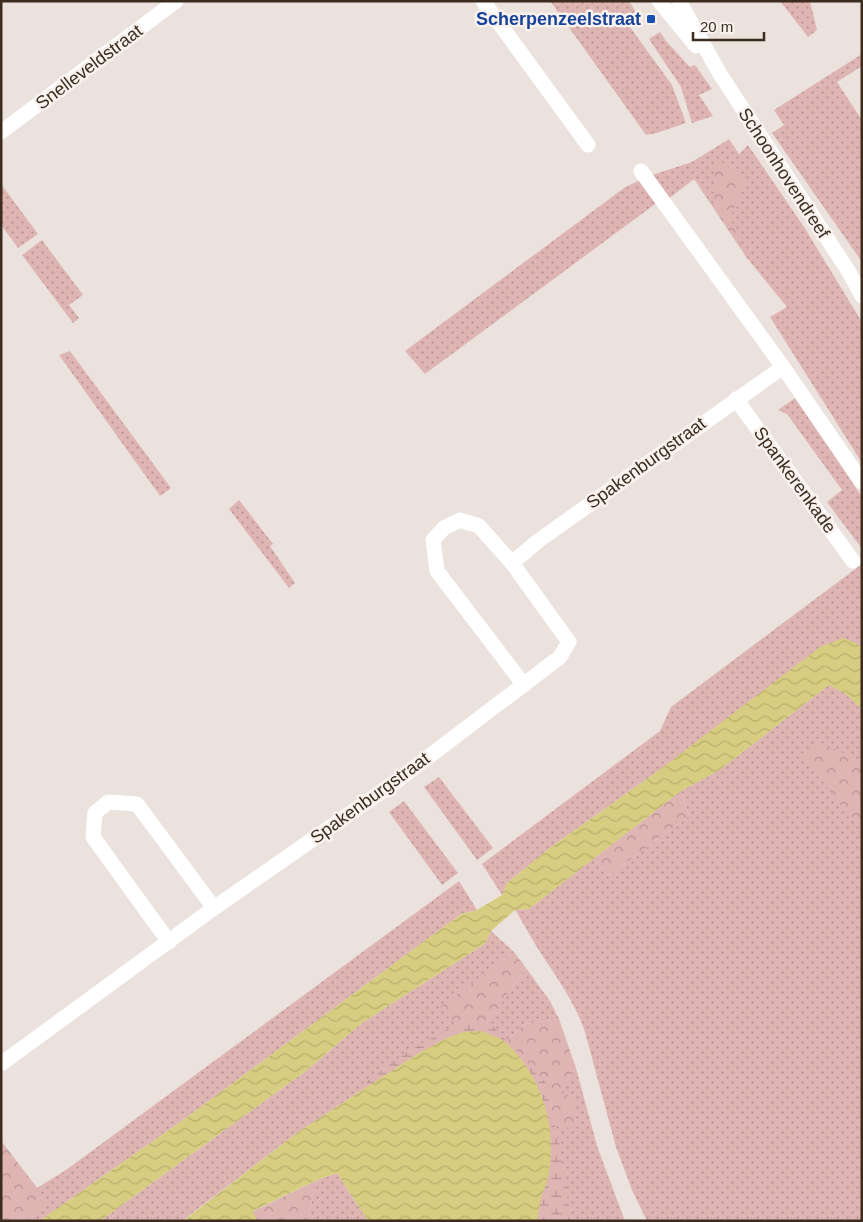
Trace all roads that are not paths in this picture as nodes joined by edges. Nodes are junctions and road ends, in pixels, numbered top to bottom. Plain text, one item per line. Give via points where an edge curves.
1 (176, 1) edge
2 (483, 1) edge
3 (659, 1) edge
4 (678, 1) edge
5 (720, 74) junction
6 (1, 132) edge
7 (588, 145) dead end
8 (641, 171) dead end
9 (849, 272) junction
10 (862, 287) edge
11 (862, 296) edge
12 (783, 366) junction
13 (736, 399) junction
14 (862, 482) edge
15 (853, 561) dead end
16 (512, 563) junction
17 (524, 685) junction
18 (214, 908) junction
19 (169, 942) junction
20 (1, 1064) edge

1 - 6 street, Snelleveldstraat
2 - 7 street
3 - 5 street, Schoonhovendreef
4 - 5 street, Schoonhovendreef
5 - 9 street, Schoonhovendreef
8 - 12 street
9 - 10 street, Schoonhovendreef
9 - 11 street, Schoonhovendreef
12 - 13 street, Spakenburgstraat
12 - 14 street
13 - 15 street, Spankerenkade
13 - 16 street, Spakenburgstraat
16 - 17 street, Spakenburgstraat via 569,642 560,657
16 - 17 street, Spakenburgstraat via 479,526 460,520 444,528 433,540 437,571
17 - 18 street, Spakenburgstraat via 394,783
18 - 19 street, Spakenburgstraat
18 - 19 street via 137,804 108,802 95,813 93,837
19 - 20 street, Spakenburgstraat

